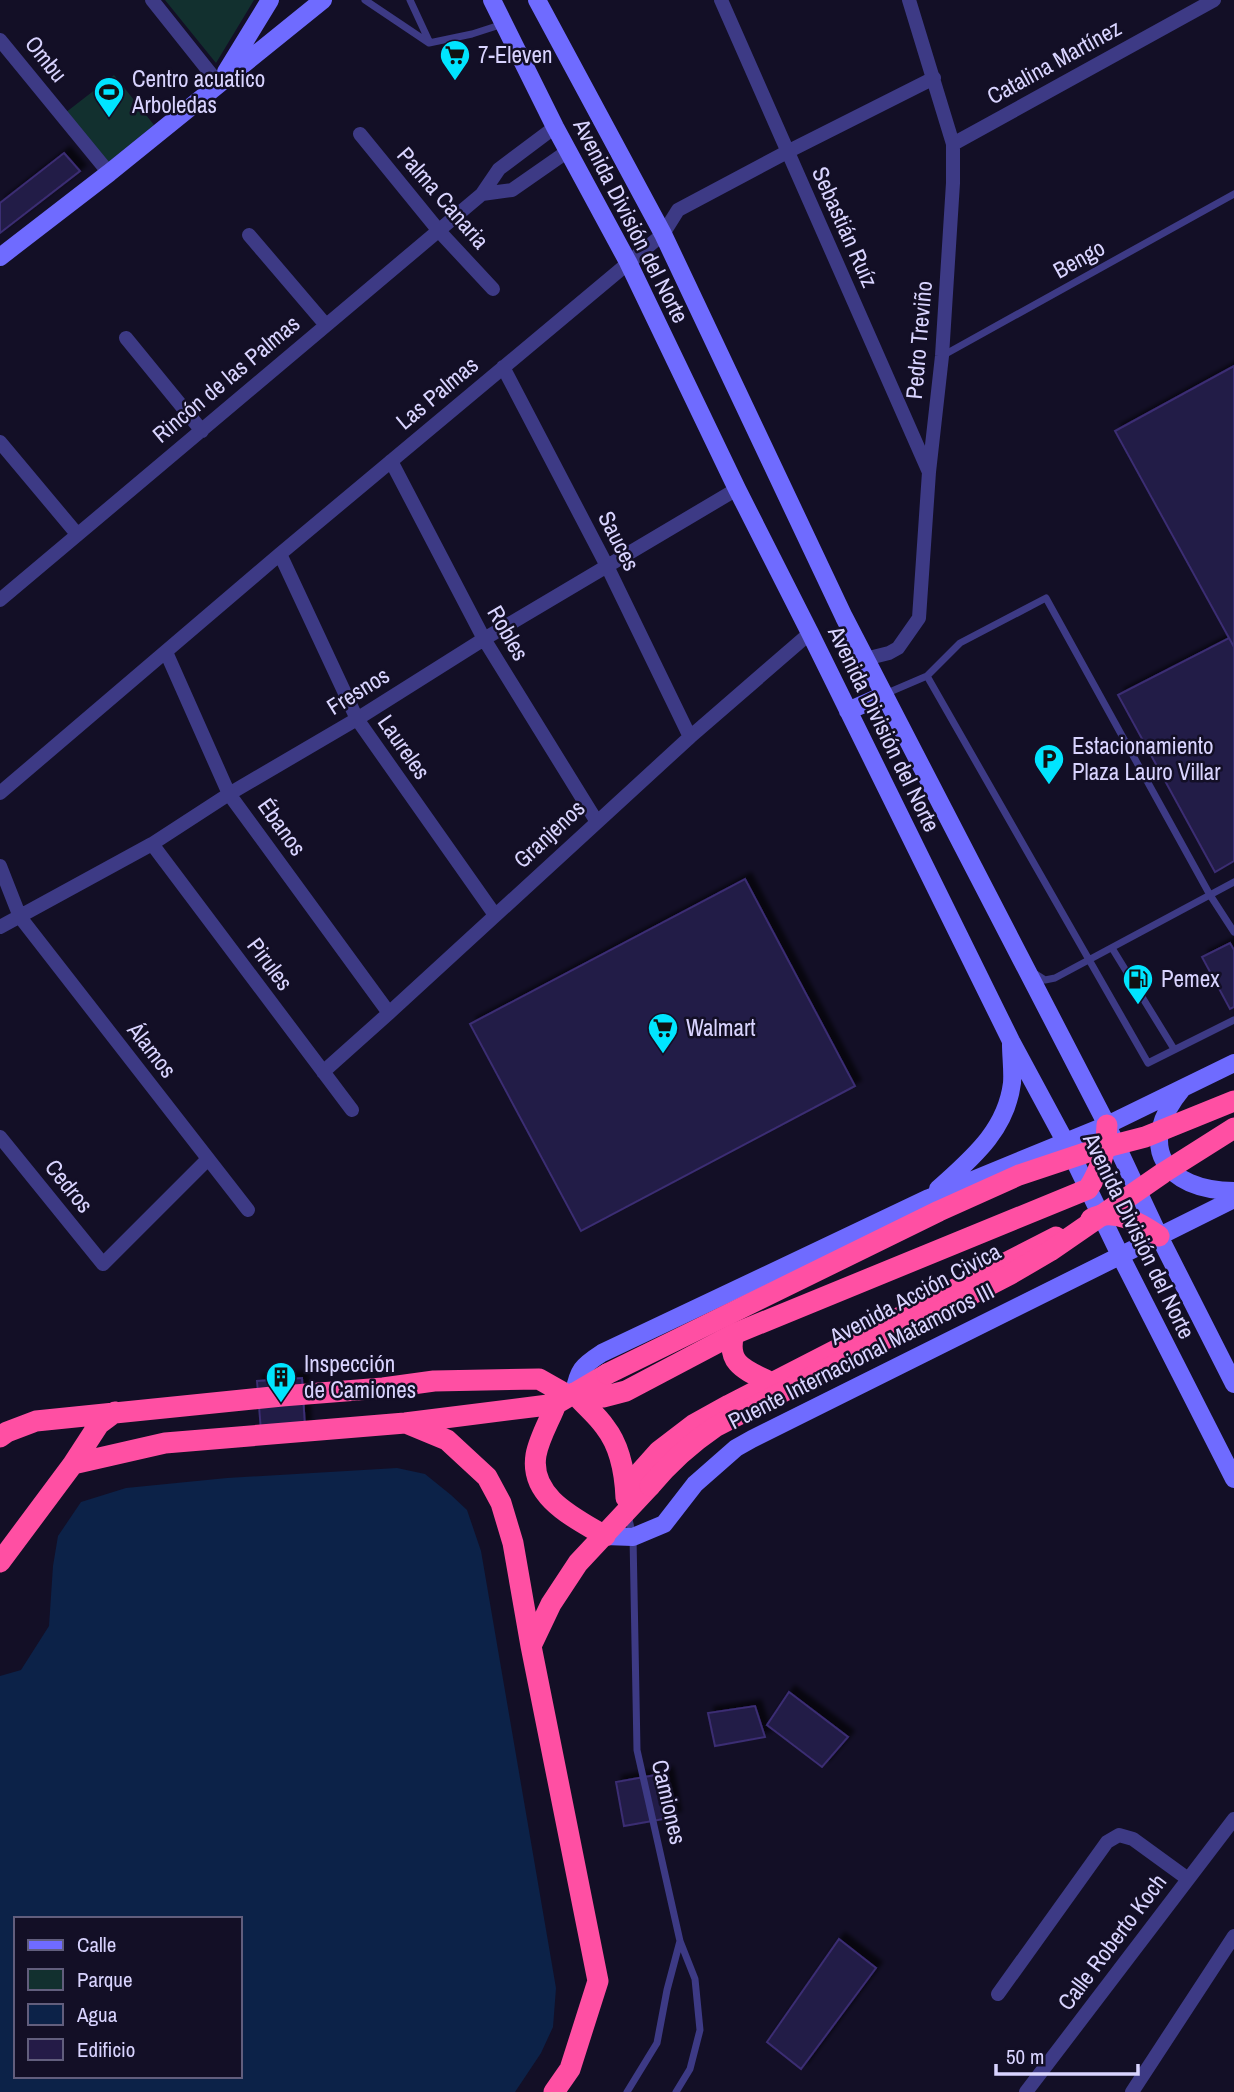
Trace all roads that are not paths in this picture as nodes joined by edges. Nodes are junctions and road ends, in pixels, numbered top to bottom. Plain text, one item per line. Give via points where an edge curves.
1 (152, 0) edge
2 (270, 0) edge
3 (323, 0) edge
4 (365, 0) edge
5 (410, 0) edge
6 (492, 0) edge
7 (537, 0) edge
8 (721, 0) edge
9 (909, 0) edge
10 (1214, 0) edge
11 (504, 24) junction
12 (0, 40) edge
13 (429, 43) junction
14 (934, 78) junction
15 (219, 84) junction
16 (555, 127) junction
17 (360, 134) dead end
18 (953, 144) junction
19 (568, 151) junction
20 (787, 152) junction
21 (109, 173) junction
22 (482, 194) junction
23 (1234, 194) edge
24 (439, 231) junction
25 (663, 234) junction
26 (249, 235) dead end
27 (0, 257) edge
28 (628, 262) junction
29 (493, 289) dead end
30 (325, 324) junction
31 (126, 338) dead end
32 (942, 356) junction
33 (503, 368) junction
34 (202, 431) junction
35 (0, 442) edge
36 (391, 461) junction
37 (929, 472) junction
38 (737, 489) junction
39 (77, 534) junction
40 (280, 554) junction
41 (607, 566) junction
42 (0, 600) edge
43 (810, 633) junction
44 (484, 639) junction
45 (166, 652) junction
46 (865, 659) junction
47 (927, 676) junction
48 (884, 695) junction
49 (848, 711) junction
50 (357, 719) junction
51 (690, 737) junction
52 (0, 793) edge
53 (229, 794) junction
54 (597, 822) junction
55 (152, 844) junction
56 (0, 866) edge
57 (1234, 882) edge
58 (1210, 895) junction
59 (495, 915) junction
60 (20, 917) junction
61 (0, 927) edge
62 (1234, 932) edge
63 (1114, 947) junction
64 (1090, 959) junction
65 (1023, 963) junction
66 (1055, 978) junction
67 (1045, 1007) junction
68 (389, 1013) junction
69 (1234, 1020) edge
70 (1011, 1041) junction
71 (1176, 1048) junction
72 (1234, 1063) edge
73 (323, 1072) junction
74 (1184, 1086) junction
75 (1234, 1101) edge
76 (352, 1110) dead end
77 (1107, 1125) junction
78 (1234, 1128) edge
79 (0, 1137) edge
80 (1066, 1143) junction
81 (208, 1159) junction
82 (1088, 1189) junction
83 (1234, 1191) edge
84 (929, 1198) junction
85 (1234, 1199) edge
86 (248, 1210) dead end
87 (1101, 1214) junction
88 (1159, 1236) junction
89 (1120, 1255) junction
90 (734, 1334) junction
91 (772, 1383) junction
92 (1234, 1384) edge
93 (566, 1398) junction
94 (115, 1412) junction
95 (405, 1423) junction
96 (0, 1437) edge
97 (73, 1464) junction
98 (1234, 1479) edge
99 (626, 1488) junction
100 (627, 1510) junction
101 (605, 1536) junction
102 (633, 1536) junction
103 (0, 1562) edge
104 (531, 1646) junction
105 (1234, 1819) edge
106 (1188, 1879) junction
107 (1234, 1936) edge
108 (680, 1941) junction
109 (998, 1994) dead end
110 (554, 2092) edge
111 (627, 2092) edge
112 (676, 2092) edge
113 (1026, 2092) edge
114 (1132, 2092) edge

1 - 15 street
2 - 15 main road
3 - 15 main road
4 - 13 lane
5 - 13 lane
6 - 11 main road, Avenida División del Norte
7 - 25 main road, Avenida División del Norte
8 - 20 street, Sebastián Ruíz
9 - 14 street, Pedro Treviño
10 - 18 street, Catalina Martínez
11 - 13 lane
11 - 16 main road, Avenida División del Norte
12 - 21 street, Ombu
14 - 18 street, Pedro Treviño
14 - 20 street, Las Palmas
15 - 21 main road
16 - 19 main road, Avenida División del Norte
16 - 22 street, Rincón de las Palmas via 499,169
17 - 24 street, Palma Canaria
18 - 32 street, Pedro Treviño
19 - 22 street via 512,190
19 - 28 main road, Avenida División del Norte
20 - 25 street, Las Palmas via 678,210
20 - 37 street, Sebastián Ruíz
21 - 27 main road
22 - 24 street, Rincón de las Palmas
23 - 32 lane, Bengo
24 - 29 street, Palma Canaria
24 - 30 street, Rincón de las Palmas
25 - 28 street, Las Palmas
25 - 46 main road, Avenida División del Norte
26 - 30 street
28 - 33 street, Las Palmas
28 - 38 main road, Avenida División del Norte
30 - 34 street, Rincón de las Palmas
31 - 34 street
32 - 37 street, Pedro Treviño
33 - 36 street, Las Palmas
33 - 41 street, Sauces
34 - 39 street, Rincón de las Palmas
35 - 39 street
36 - 40 street, Las Palmas
36 - 44 street, Robles
37 - 46 street, Pedro Treviño via 919,618 898,648
38 - 41 street, Fresnos
38 - 43 main road, Avenida División del Norte
39 - 42 street, Rincón de las Palmas
40 - 45 street, Las Palmas
40 - 50 street, Laureles
41 - 44 street, Fresnos
41 - 51 street, Sauces
43 - 49 main road, Avenida División del Norte
43 - 51 street, Granjenos
44 - 50 street, Fresnos
44 - 54 street, Robles
45 - 52 street, Las Palmas
45 - 53 street, Ébanos
46 - 48 main road, Avenida División del Norte
47 - 48 lane
47 - 58 lane via 960,643 1046,598
47 - 64 lane
48 - 49 main road
48 - 65 main road, Avenida División del Norte
49 - 70 main road, Avenida División del Norte
50 - 53 street, Fresnos
50 - 59 street, Laureles
51 - 54 street, Granjenos
53 - 55 street, Fresnos
53 - 68 street, Ébanos
54 - 59 street, Granjenos
55 - 60 street, Fresnos
55 - 73 street, Pirules
56 - 60 street
57 - 58 lane
58 - 62 lane
58 - 63 lane
59 - 68 street, Granjenos
60 - 61 street, Fresnos
60 - 81 street, Álamos
63 - 64 lane
63 - 71 lane
64 - 66 lane
64 - 71 lane via 1148,1063
65 - 66 lane via 1045,980
65 - 67 main road, Avenida División del Norte
66 - 67 lane
67 - 77 main road, Avenida División del Norte
68 - 73 street, Granjenos
69 - 71 lane
70 - 80 main road, Avenida División del Norte
70 - 84 main road via 1012,1082 1002,1119 979,1152
72 - 74 main road
73 - 76 street, Pirules
74 - 77 main road
74 - 83 main road via 1160,1125 1160,1148 1167,1166 1198,1187
75 - 93 highway, bridge via 1145,1137 1019,1175
77 - 80 main road
77 - 82 highway via 1104,1156
77 - 88 main road, Avenida División del Norte
78 - 100 highway, Avenida Acción Civica, bridge via 1009,1275 715,1427 666,1467
79 - 81 street, Cedros via 103,1264
80 - 82 main road, Avenida División del Norte
80 - 84 main road
81 - 86 street, Álamos
82 - 87 main road, Avenida División del Norte
82 - 90 highway
84 - 93 main road via 602,1353 586,1363
85 - 88 main road
87 - 88 highway via 1133,1221
87 - 89 main road, Avenida División del Norte
87 - 91 highway
88 - 89 main road, Puente Internacional Matamoros III
88 - 92 main road, Avenida División del Norte
89 - 98 main road, Avenida División del Norte
89 - 102 main road, Puente Internacional Matamoros III via 736,1448 695,1483 664,1524
90 - 91 highway via 731,1346 738,1364
90 - 93 highway via 626,1391
91 - 99 highway via 693,1425 659,1451
93 - 94 highway via 539,1379 485,1379
93 - 95 highway
93 - 99 highway via 605,1426 615,1443
93 - 101 highway via 536,1454 536,1471 552,1501
94 - 96 highway via 36,1421
94 - 97 highway via 99,1424
95 - 97 highway via 165,1443
95 - 104 highway via 447,1440 487,1477 513,1542
97 - 103 highway
99 - 100 highway
100 - 101 highway
100 - 102 lane, Camiones
101 - 102 main road, Puente Internacional Matamoros III
101 - 104 highway via 578,1563
102 - 108 lane, Camiones via 638,1750
104 - 110 highway via 598,1981 570,2069
105 - 106 street, Calle Roberto Koch
106 - 109 street via 1133,1839 1119,1835 1107,1842
106 - 113 street, Calle Roberto Koch
107 - 114 street
108 - 111 lane via 657,2043
108 - 112 lane, Camiones via 695,1979 700,2030 690,2069

